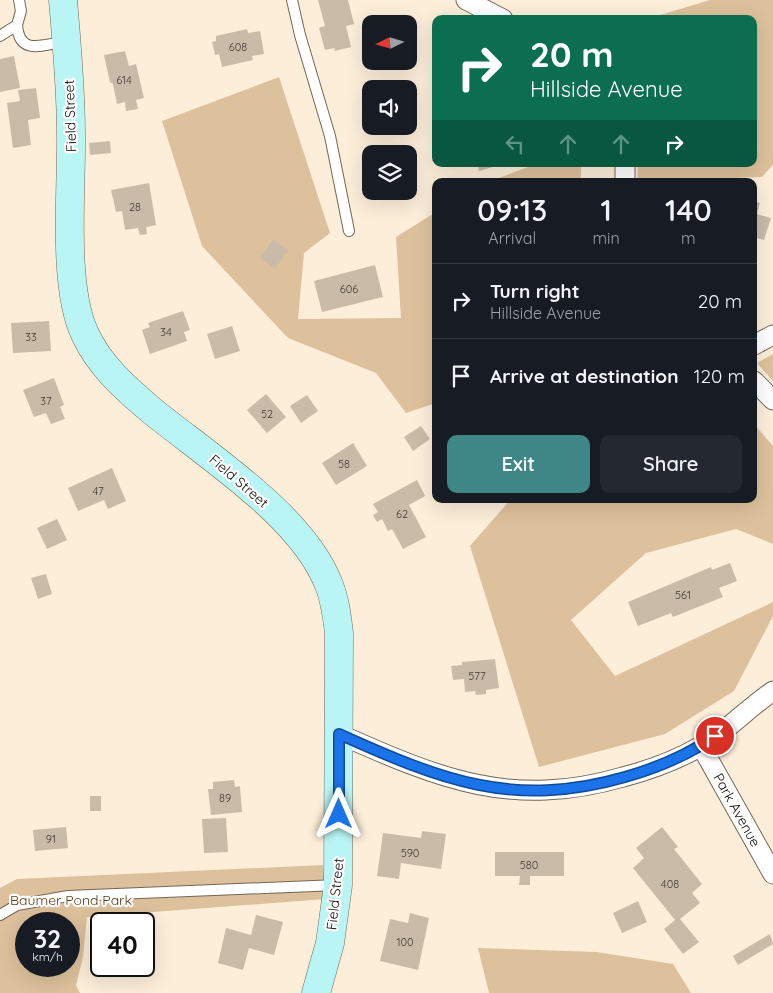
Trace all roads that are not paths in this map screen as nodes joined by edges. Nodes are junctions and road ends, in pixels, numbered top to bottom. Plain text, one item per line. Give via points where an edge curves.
1 (19, 0) edge
2 (64, 0) edge
3 (292, 0) edge
4 (466, 0) edge
5 (495, 15) edge
6 (17, 25) junction
7 (0, 36) edge
8 (66, 41) junction
9 (349, 230) dead end
10 (773, 335) edge
11 (757, 343) edge
12 (757, 384) edge
13 (773, 400) edge
14 (772, 689) edge
15 (339, 734) junction
16 (701, 746) junction
17 (773, 874) edge
18 (338, 885) junction
19 (0, 915) edge
20 (316, 993) edge

1 - 6 lane via 21,11
2 - 8 street, Field Street
3 - 9 lane via 330,136
4 - 5 street
6 - 7 lane
6 - 8 lane via 18,38 23,44 32,46
8 - 15 street, Field Street via 74,295 84,334 100,361 124,387 250,489 302,538 318,561 336,607
10 - 11 street
12 - 13 street
14 - 16 street
15 - 16 street via 445,777 490,788 536,792 593,786 642,772
15 - 18 street, Field Street
16 - 17 street, Park Avenue
18 - 19 lane via 68,896 17,905
18 - 20 street, Field Street via 330,943

